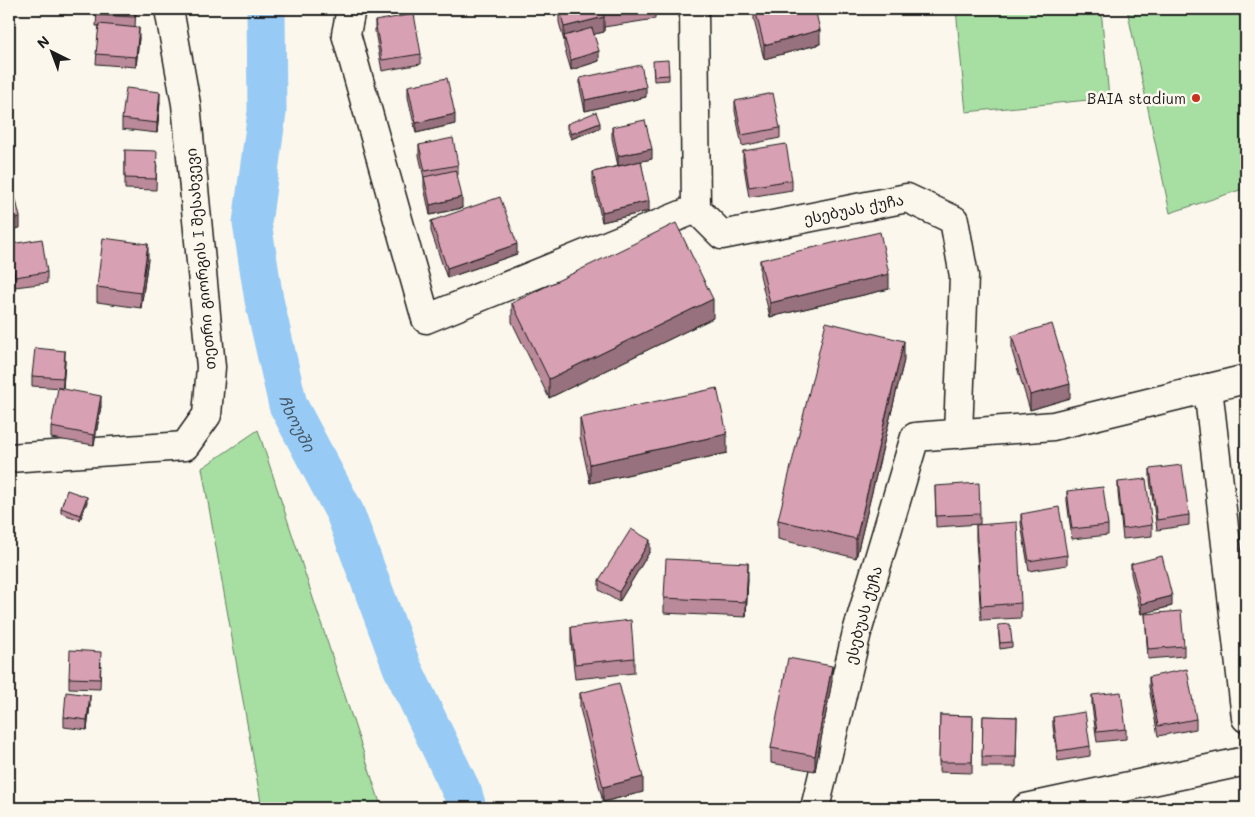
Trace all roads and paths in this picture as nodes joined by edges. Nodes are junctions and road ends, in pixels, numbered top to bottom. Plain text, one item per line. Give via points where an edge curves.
1 (169, 9) edge
2 (352, 9) edge
3 (694, 9) edge
4 (696, 209) junction
5 (1246, 379) edge
6 (1208, 388) junction
7 (958, 434) junction
8 (9, 458) edge
9 (1246, 718) edge
10 (1246, 761) edge
11 (815, 808) edge
12 (1026, 808) edge

1 - 8 street, თეთრი გიორგის I შესახვევი via 186,104 211,367 207,415 185,446
2 - 4 street via 346,34 426,319
3 - 4 street
4 - 7 street, ესებუას ქუჩა via 722,235 907,198 954,220 964,276
5 - 6 street, ესებუას ქუჩა
6 - 7 street, ესებუას ქუჩა via 1053,426
6 - 9 street
7 - 11 street, ესებუას ქუჩა via 915,437 857,632
10 - 12 street

